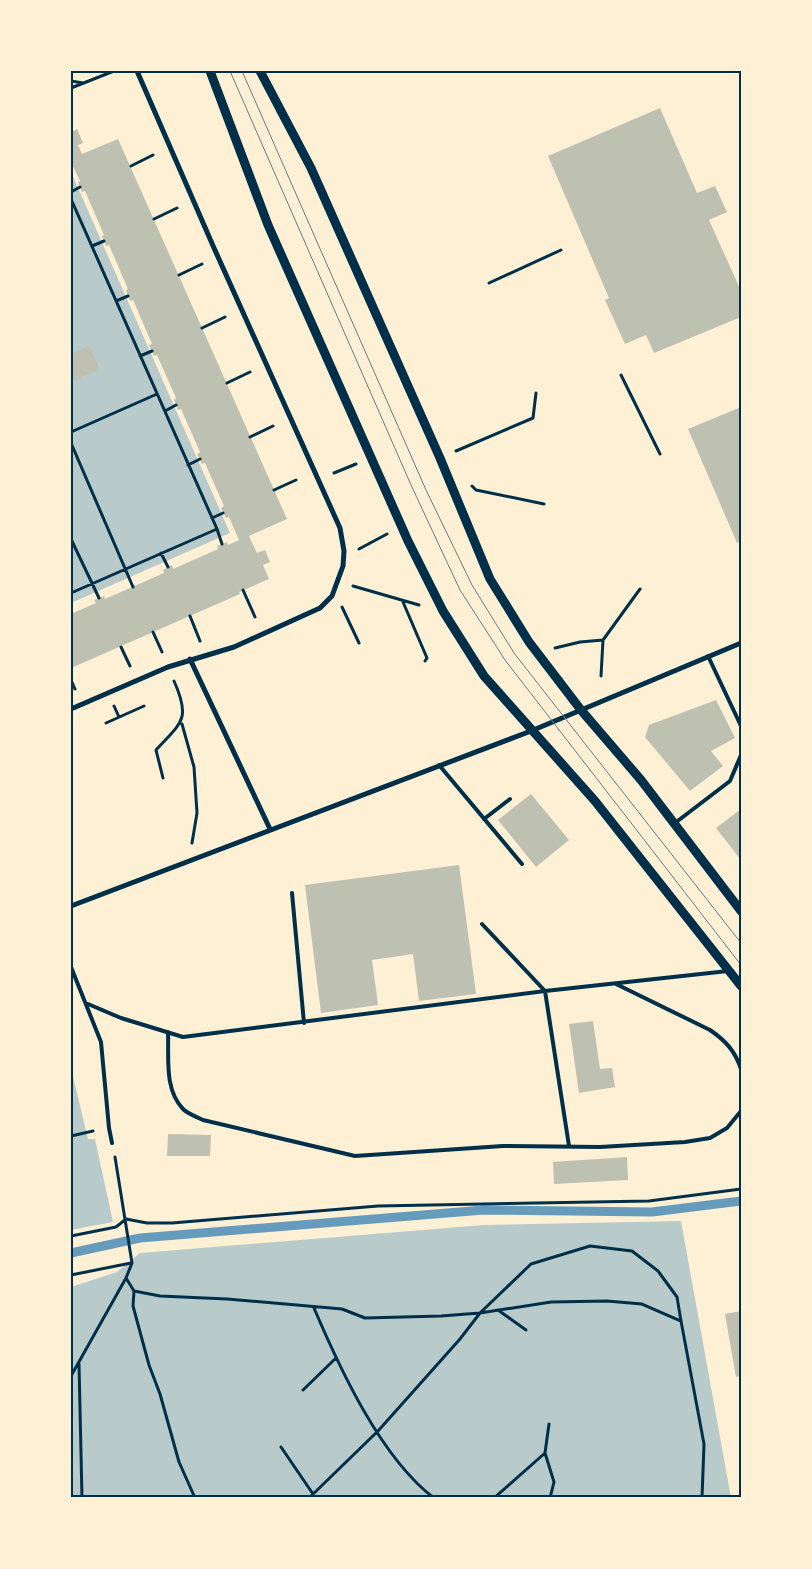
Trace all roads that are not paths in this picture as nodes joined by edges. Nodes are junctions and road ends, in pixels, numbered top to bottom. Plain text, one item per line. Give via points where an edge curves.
1 (137, 71) edge
2 (210, 71) edge
3 (260, 71) edge
4 (741, 643) edge
5 (708, 656) junction
6 (190, 659) junction
7 (71, 710) edge
8 (581, 710) junction
9 (741, 726) edge
10 (532, 731) junction
11 (741, 755) edge
12 (439, 765) junction
13 (510, 799) dead end
14 (484, 819) junction
15 (674, 824) junction
16 (270, 829) junction
17 (522, 864) dead end
18 (292, 893) dead end
19 (71, 906) edge
20 (741, 911) edge
21 (482, 924) dead end
22 (71, 967) edge
23 (729, 971) junction
24 (616, 984) junction
25 (741, 986) edge
26 (544, 991) junction
27 (88, 1004) junction
28 (304, 1023) junction
29 (168, 1032) junction
30 (741, 1069) edge
31 (741, 1111) edge
32 (112, 1143) road end
33 (569, 1146) junction

1 - 6 street via 320,480 340,528 344,551 343,566 332,596 320,608 242,643
2 - 10 street via 268,225 427,583 484,676
3 - 8 street via 312,168 490,579 529,642
4 - 5 street
5 - 8 street
5 - 9 lane
6 - 7 street
6 - 16 street
8 - 10 street
8 - 15 street
10 - 12 street
10 - 23 street via 595,801
11 - 15 lane via 730,781
12 - 14 lane
12 - 16 street
13 - 14 lane
14 - 17 lane
15 - 20 street
16 - 19 street
18 - 28 lane
21 - 26 lane
22 - 27 lane
23 - 24 lane
23 - 25 street
24 - 26 lane
24 - 30 lane via 710,1030 736,1054
26 - 28 lane
26 - 33 lane
27 - 29 lane
27 - 32 lane via 101,1042
28 - 29 lane via 183,1037
29 - 33 lane via 173,1096 184,1110 204,1120 355,1156 503,1146
31 - 33 lane via 727,1128 710,1138 685,1142

